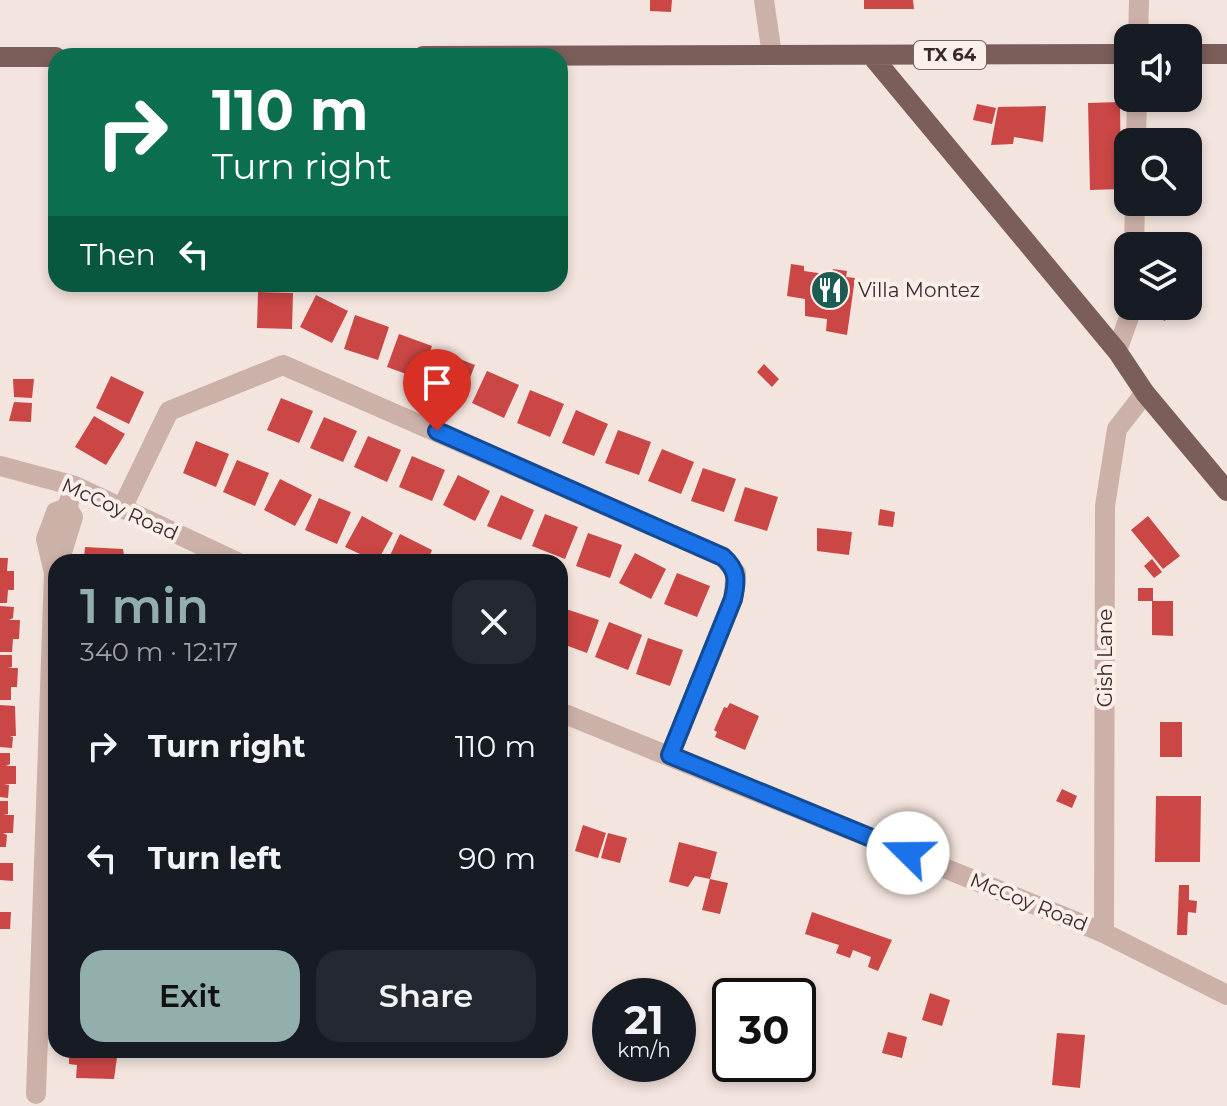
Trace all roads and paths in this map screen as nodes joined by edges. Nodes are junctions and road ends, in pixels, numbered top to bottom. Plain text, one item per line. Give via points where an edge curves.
1 (764, 0) edge
2 (1139, 0) edge
3 (1138, 24) edge
4 (1114, 54) edge
5 (1202, 54) edge
6 (1227, 54) edge
7 (772, 55) junction
8 (871, 55) junction
9 (568, 56) edge
10 (0, 57) edge
11 (48, 57) edge
12 (1128, 320) edge
13 (1117, 351) junction
14 (1145, 393) junction
15 (0, 466) edge
16 (75, 486) junction
17 (1227, 491) edge
18 (122, 508) junction
19 (51, 554) edge
20 (220, 554) edge
21 (568, 715) edge
22 (670, 755) junction
23 (48, 778) edge
24 (1104, 933) junction
25 (1227, 995) edge
26 (36, 1094) dead end

1 - 7 street
2 - 3 street
4 - 8 main road, TX 64
5 - 6 main road
7 - 8 main road, TX 64
7 - 9 main road, TX 64
8 - 13 main road
10 - 11 main road
12 - 13 street
13 - 14 main road
14 - 17 main road
14 - 24 street, Gish Lane via 1117,429 1105,506
15 - 16 street, McCoy Road
16 - 18 street, McCoy Road
16 - 19 street via 67,508 56,512 46,539
18 - 20 street, McCoy Road
18 - 22 street via 169,411 283,365 723,557 736,573 733,599
21 - 22 street, McCoy Road
22 - 24 street, McCoy Road
23 - 26 street
24 - 25 street, McCoy Road

